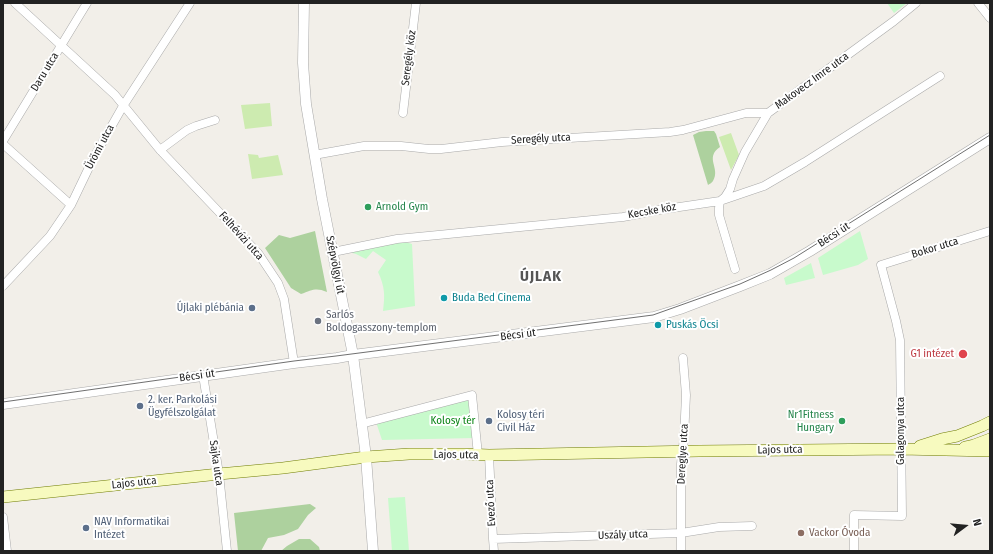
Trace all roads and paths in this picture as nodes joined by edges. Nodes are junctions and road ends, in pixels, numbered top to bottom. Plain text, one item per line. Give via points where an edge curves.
1 (15, 3) edge
2 (87, 3) edge
3 (190, 3) edge
4 (304, 3) edge
5 (416, 3) edge
6 (916, 3) edge
7 (978, 3) edge
8 (990, 18) edge
9 (61, 45) junction
10 (940, 76) dead end
11 (123, 106) junction
12 (403, 113) dead end
13 (768, 113) junction
14 (215, 120) dead end
15 (990, 138) edge
16 (3, 141) edge
17 (3, 144) edge
18 (160, 150) junction
19 (314, 155) junction
20 (720, 201) junction
21 (71, 205) junction
22 (990, 231) edge
23 (333, 252) junction
24 (881, 265) joint
25 (735, 269) dead end
26 (3, 286) edge
27 (352, 356) junction
28 (683, 358) dead end
29 (294, 363) junction
30 (203, 375) junction
31 (3, 404) edge
32 (990, 422) edge
33 (361, 424) junction
34 (990, 439) edge
35 (907, 449) junction
36 (947, 450) junction
37 (683, 451) junction
38 (990, 451) edge
39 (484, 455) junction
40 (366, 457) junction
41 (219, 474) junction
42 (3, 497) edge
43 (3, 517) edge
44 (752, 526) dead end
45 (681, 533) junction
46 (493, 539) junction
47 (7, 551) edge
48 (227, 551) edge
49 (373, 551) edge
50 (494, 551) edge
51 (681, 551) edge
52 (854, 551) edge

1 - 9 street, Felhévízi utca
2 - 9 street, Daru utca
3 - 11 street, Ürömi utca
4 - 19 street, Szépvölgyi út via 303,63
5 - 12 street, Seregély köz
6 - 13 street, Makovecz Imre utca
7 - 8 street
9 - 11 street, Felhévízi utca via 115,95
9 - 16 street, Daru utca
10 - 20 street, Kecske köz via 764,186
11 - 18 street, Felhévízi utca
11 - 21 street, Ürömi utca
13 - 19 street, Seregély utca via 746,113 670,132 429,149 364,146
13 - 20 street, Makovecz Imre utca via 745,152 730,189
14 - 18 street via 187,130
15 - 27 street, Bécsi út via 770,274 680,309 654,317
17 - 21 street
18 - 29 street, Felhévízi utca via 258,253 278,283 284,299
19 - 23 street, Szépvölgyi út
20 - 23 street, Kecske köz via 623,217 397,240
20 - 25 street via 719,216
21 - 26 street, Ürömi utca via 50,236
22 - 24 street, Bokor utca
23 - 27 street, Szépvölgyi út
24 - 35 street, Galagonya utca via 900,340
27 - 29 street, Bécsi út
27 - 33 street, Szépvölgyi út
28 - 37 street, Dereglye utca via 686,396
29 - 30 street, Bécsi út
30 - 31 street, Bécsi út
30 - 41 street, Sajka utca
32 - 35 main road, Lajos utca via 957,436
33 - 39 street via 472,395
33 - 40 street, Szépvölgyi út
34 - 36 main road
35 - 36 main road, Lajos utca
35 - 37 main road, Lajos utca
35 - 52 street, Galagonya utca via 902,516 854,515
36 - 38 main road, Lajos utca
37 - 39 main road, Lajos utca
37 - 45 street, Dereglye utca
39 - 40 main road, Lajos utca via 409,454
39 - 46 street, Evező utca
40 - 41 main road, Lajos utca
40 - 49 street, Szépvölgyi út
41 - 42 main road, Lajos utca
41 - 48 street, Sajka utca
43 - 47 street
44 - 45 street, Uszály utca via 719,527
45 - 46 street, Uszály utca
45 - 51 street, Dereglye utca
46 - 50 street, Evező utca

